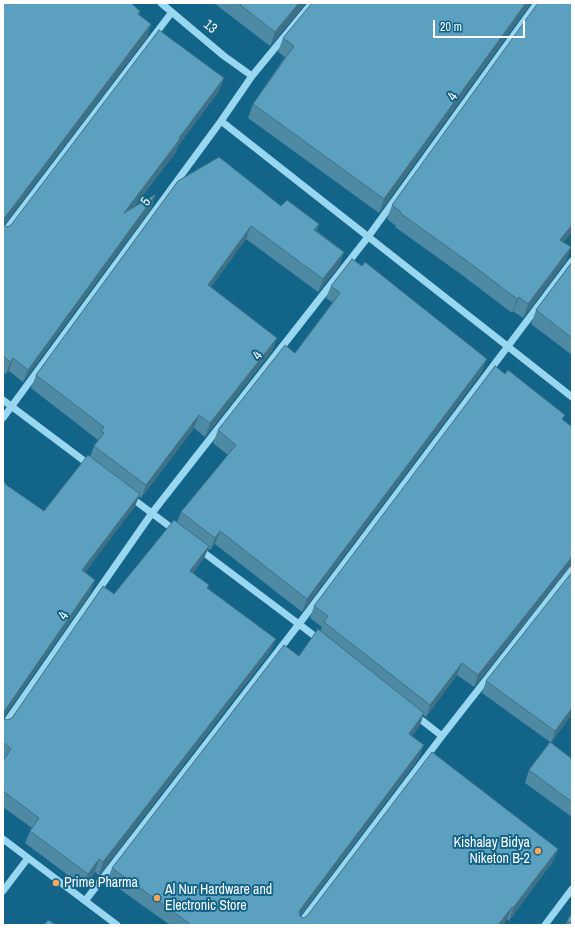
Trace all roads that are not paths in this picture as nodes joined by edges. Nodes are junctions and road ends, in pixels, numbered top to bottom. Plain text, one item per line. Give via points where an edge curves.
1 (161, 3) edge
2 (312, 3) edge
3 (537, 3) edge
4 (172, 12) junction
5 (252, 76) junction
6 (221, 121) junction
7 (3, 234) edge
8 (368, 237) junction
9 (572, 261) edge
10 (508, 347) junction
11 (572, 398) edge
12 (3, 400) edge
13 (11, 406) junction
14 (3, 418) edge
15 (97, 471) edge
16 (121, 490) edge
17 (152, 513) junction
18 (184, 537) edge
19 (190, 542) edge
20 (572, 570) edge
21 (299, 624) junction
22 (324, 643) edge
23 (411, 711) edge
24 (3, 727) edge
25 (442, 736) junction
26 (3, 839) edge
27 (28, 858) junction
28 (572, 889) edge
29 (3, 891) edge
30 (85, 901) junction
31 (117, 925) edge
32 (299, 925) edge
33 (545, 925) edge

1 - 4 street, 13
2 - 5 street, 5
3 - 8 street, 4
4 - 5 street, 13
4 - 7 street
5 - 6 street, 5
6 - 8 street
6 - 13 street, 5
8 - 10 street
8 - 17 street, 4
9 - 10 street
10 - 11 street
10 - 21 street
12 - 13 street
13 - 14 street, 5
13 - 15 street
16 - 17 street
17 - 18 street
17 - 24 street, 4
19 - 21 street
20 - 25 street
21 - 22 street
21 - 30 street
23 - 25 street
25 - 32 street
26 - 27 street
27 - 29 street
27 - 30 street
28 - 33 street
30 - 31 street

